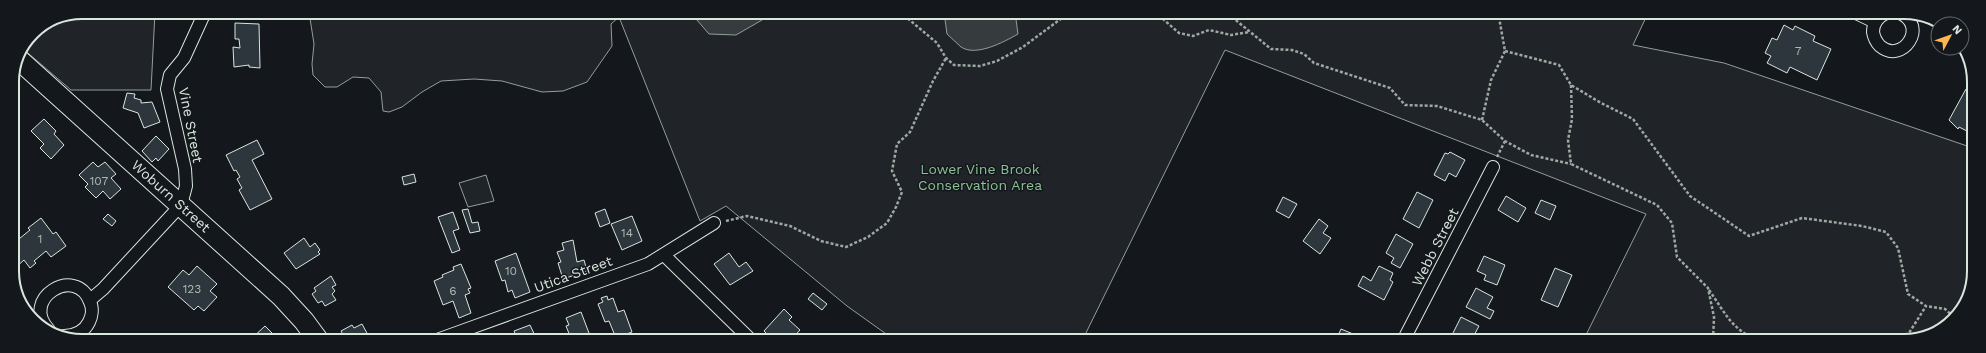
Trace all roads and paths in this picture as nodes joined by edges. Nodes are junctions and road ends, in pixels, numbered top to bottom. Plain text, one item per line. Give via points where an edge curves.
1 (202, 19) edge
2 (909, 19) edge
3 (1061, 19) edge
4 (1163, 19) edge
5 (1234, 19) edge
6 (1499, 19) edge
7 (1869, 19) edge
8 (1879, 19) edge
9 (1908, 20) edge
10 (1875, 22) junction
11 (1250, 32) junction
12 (1505, 51) junction
13 (946, 58) junction
14 (22, 63) edge
15 (1571, 85) junction
16 (1482, 120) junction
17 (1504, 141) junction
18 (1571, 164) junction
19 (1493, 167) joint
20 (181, 205) junction
21 (714, 223) joint
22 (664, 255) junction
23 (1708, 288) junction
24 (90, 300) junction
25 (1926, 306) junction
26 (1950, 313) edge
27 (43, 321) edge
28 (78, 333) edge
29 (314, 334) edge
30 (454, 334) edge
31 (745, 334) edge
32 (1407, 334) edge
33 (1713, 334) edge
34 (1745, 334) edge
35 (1909, 334) edge

1 - 20 street, Vine Street via 184,58 170,75 168,89 185,169 186,186
2 - 13 path via 937,43
3 - 13 path via 1023,47 997,61 980,66 954,65
4 - 11 path via 1178,33 1193,36 1209,30 1231,36
5 - 11 path
6 - 12 path
7 - 10 street
8 - 10 street
9 - 10 street via 1912,32 1908,43 1899,50 1888,50 1878,44 1873,33
11 - 16 path via 1271,49 1292,50 1304,54 1314,63 1390,88 1405,105 1437,106
12 - 15 path via 1559,65
12 - 16 path via 1491,80
13 - 21 path via 910,132 897,144 892,171 902,192 896,208 887,223 868,237 846,247 821,241 790,226 747,216
14 - 20 main road, Woburn Street
15 - 18 path via 1572,119 1568,140
15 - 25 path via 1633,118 1690,196 1749,236 1802,218 1886,232 1898,248 1908,294
16 - 17 path
17 - 18 path via 1531,155
17 - 19 path
18 - 23 path via 1657,205 1672,223 1677,257
19 - 32 street, Webb Street
20 - 24 street
20 - 29 main road, Woburn Street via 281,296
21 - 22 street, Utica Street
22 - 30 street, Utica Street via 648,264
22 - 31 street
23 - 33 path via 1714,317
23 - 34 path via 1733,325
24 - 27 street via 74,286 53,289 41,306
24 - 28 street via 92,313 87,326
25 - 26 path via 1945,309
25 - 35 path

